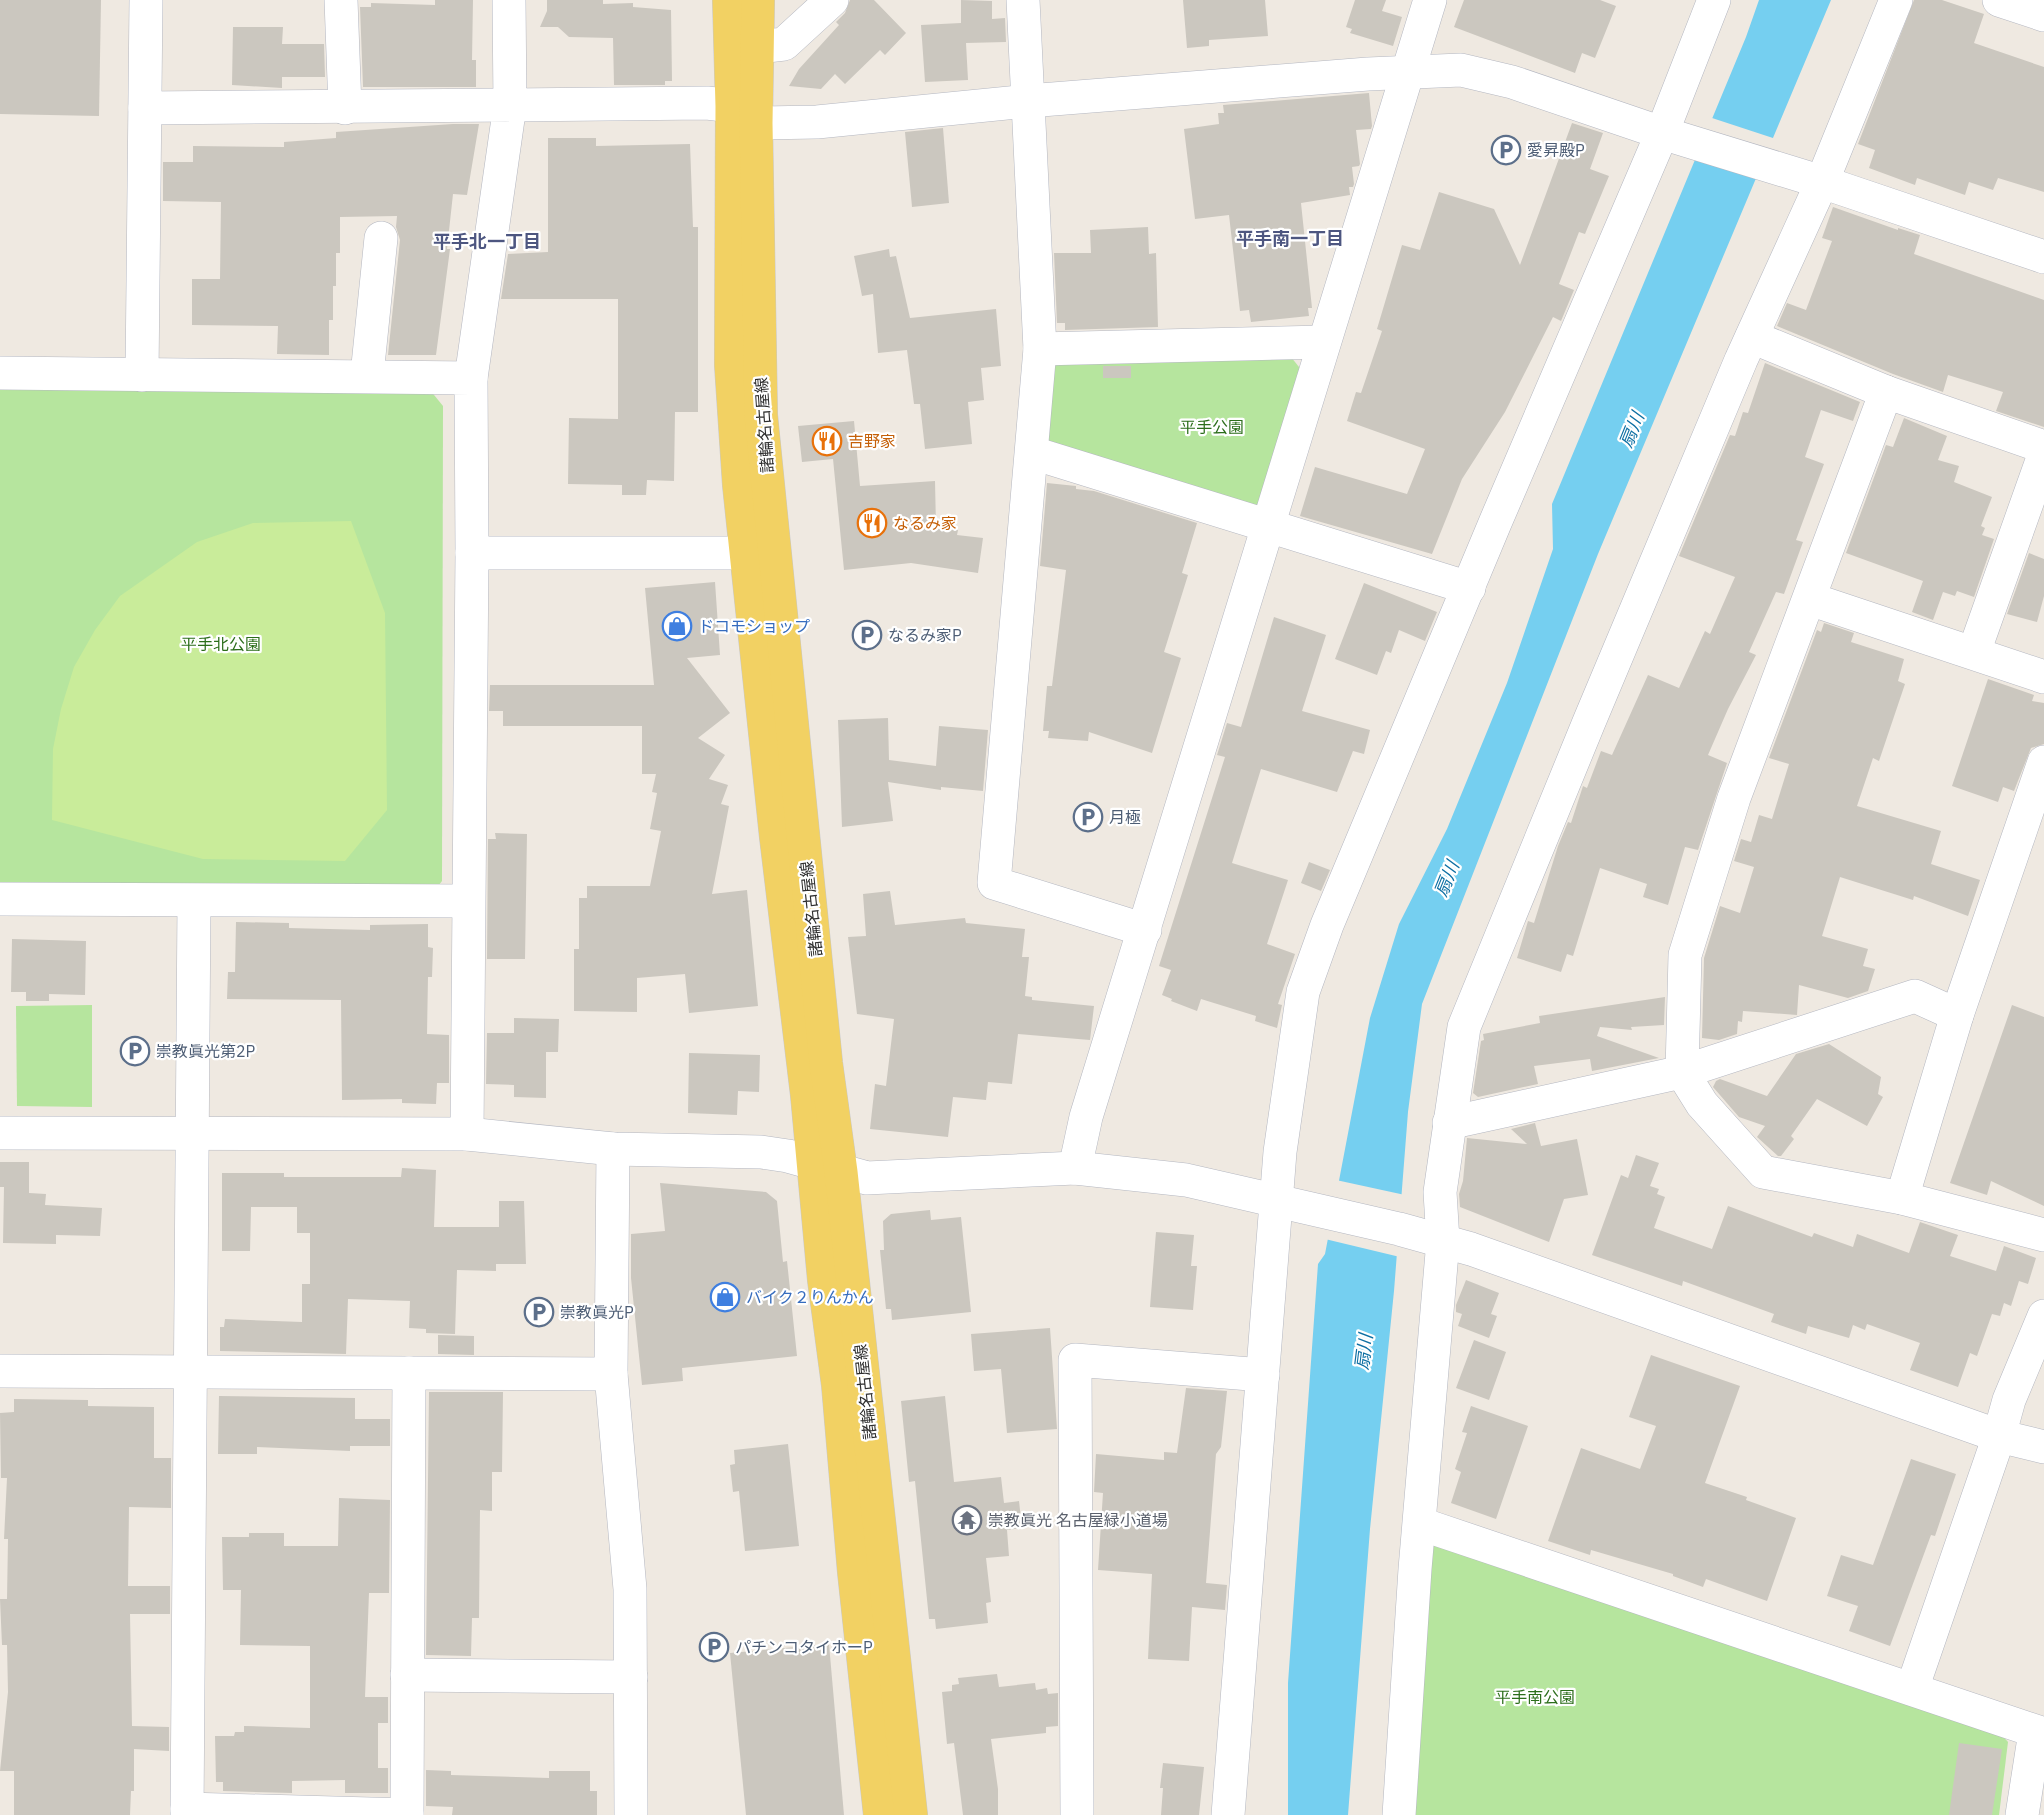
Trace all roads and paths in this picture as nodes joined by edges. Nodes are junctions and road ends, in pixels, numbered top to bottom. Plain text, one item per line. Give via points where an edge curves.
1 (146, 0) edge
2 (342, 0) edge
3 (509, 0) edge
4 (729, 0) edge
5 (758, 0) edge
6 (832, 0) edge
7 (1023, 0) edge
8 (1430, 0) edge
9 (1714, 0) edge
10 (1896, 0) edge
11 (1999, 0) edge
12 (2044, 15) edge
13 (759, 47) junction
14 (1408, 72) junction
15 (1028, 101) junction
16 (510, 105) junction
17 (145, 108) junction
18 (345, 108) junction
19 (744, 115) junction
20 (1662, 133) junction
21 (1812, 179) junction
22 (381, 238) dead end
23 (2044, 257) edge
24 (1752, 337) junction
25 (1324, 342) junction
26 (1040, 349) junction
27 (0, 373) edge
28 (142, 375) junction
29 (368, 375) junction
30 (471, 378) junction
31 (1886, 392) junction
32 (2044, 447) edge
33 (1033, 453) junction
34 (2044, 455) edge
35 (1268, 526) junction
36 (472, 553) junction
37 (746, 553) junction
38 (1469, 588) junction
39 (1810, 599) junction
40 (1974, 652) junction
41 (2044, 677) edge
42 (2044, 762) edge
43 (0, 899) edge
44 (468, 901) junction
45 (194, 902) junction
46 (1145, 930) junction
47 (1957, 1015) junction
48 (1682, 1072) junction
49 (1449, 1123) junction
50 (0, 1133) edge
51 (191, 1133) junction
52 (467, 1134) junction
53 (613, 1149) junction
54 (827, 1167) junction
55 (1075, 1168) junction
56 (1902, 1198) junction
57 (1277, 1199) junction
58 (2044, 1235) edge
59 (1443, 1241) junction
60 (2044, 1316) edge
61 (0, 1371) edge
62 (191, 1372) junction
63 (409, 1373) junction
64 (611, 1374) junction
65 (1263, 1375) junction
66 (2000, 1436) junction
67 (2044, 1447) edge
68 (1421, 1524) junction
69 (407, 1675) junction
70 (631, 1677) junction
71 (1912, 1689) junction
72 (2039, 1733) edge
73 (187, 1812) edge
74 (407, 1815) edge
75 (631, 1815) edge
76 (880, 1815) edge
77 (911, 1815) edge
78 (1077, 1815) edge
79 (1228, 1815) edge
80 (1399, 1815) edge
81 (2022, 1815) edge

1 - 17 street
2 - 18 street
3 - 16 street
4 - 19 main road, 諸輪名古屋線
5 - 13 main road, 諸輪名古屋線
6 - 13 street via 784,44
7 - 15 street
8 - 14 street
9 - 20 street
10 - 21 street
11 - 12 street
13 - 19 main road, 諸輪名古屋線
14 - 15 street
14 - 20 street via 1461,70 1512,82
14 - 25 street
15 - 19 street via 817,122
15 - 26 street
16 - 18 street
16 - 19 street via 707,103
16 - 30 street
17 - 18 street
17 - 28 street
19 - 37 main road, 諸輪名古屋線 via 731,365
19 - 54 main road, 諸輪名古屋線 via 761,415 826,1063
20 - 21 street
20 - 38 street
21 - 23 street
21 - 24 street
22 - 29 street
24 - 31 street
24 - 49 street via 1464,1027
25 - 26 street
25 - 35 street
26 - 33 street
27 - 28 street
28 - 29 street
29 - 30 street
30 - 36 street
31 - 32 street
31 - 39 street
33 - 35 street
33 - 46 street via 994,884
34 - 40 street
35 - 38 street
35 - 46 street
36 - 37 street
36 - 44 street
37 - 54 main road, 諸輪名古屋線
38 - 57 street via 1327,925 1303,992
39 - 40 street
39 - 48 street via 1734,798 1685,955
40 - 41 street
42 - 47 street
43 - 45 street
44 - 45 street
44 - 52 street
45 - 51 street
46 - 55 street via 1086,1117
47 - 48 street via 1915,996
47 - 56 street
48 - 49 street
48 - 56 street via 1702,1104 1763,1172
49 - 59 street via 1440,1192
50 - 51 street
51 - 52 street
51 - 62 street
52 - 53 street
53 - 54 street via 761,1152
53 - 64 street
54 - 55 street via 867,1178
54 - 76 main road, 諸輪名古屋線
54 - 77 main road, 諸輪名古屋線
55 - 57 street via 1186,1180
56 - 58 street
57 - 59 street
57 - 65 street
59 - 66 street
59 - 68 street
60 - 66 street via 2009,1400
61 - 62 street
62 - 63 street
62 - 73 street
63 - 64 street
63 - 69 street
64 - 70 street via 630,1589
65 - 78 street via 1075,1360
65 - 79 street
66 - 67 street
66 - 71 street
68 - 71 street
68 - 80 street
69 - 70 street
69 - 74 street
70 - 75 street
71 - 72 street
72 - 81 street
73 - 74 street

